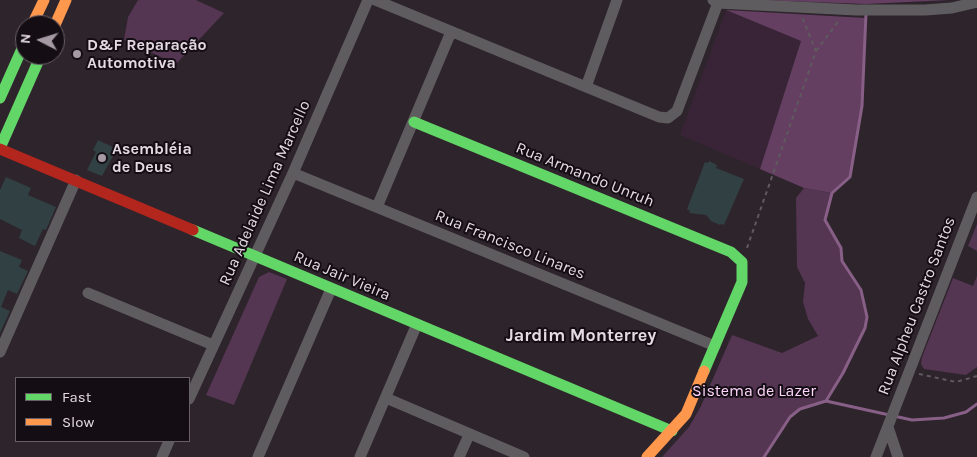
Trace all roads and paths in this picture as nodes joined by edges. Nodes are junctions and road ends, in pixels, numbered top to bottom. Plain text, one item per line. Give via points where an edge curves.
1 (44, 0) edge
2 (66, 0) edge
3 (368, 0) edge
4 (375, 0) edge
5 (616, 0) edge
6 (717, 1) edge
7 (977, 2) edge
8 (798, 7) junction
9 (852, 10) junction
10 (37, 15) edge
11 (59, 15) edge
12 (451, 32) junction
13 (816, 51) junction
14 (15, 64) edge
15 (37, 65) edge
16 (586, 87) junction
17 (0, 98) edge
18 (414, 122) junction
19 (0, 148) edge
20 (293, 173) junction
21 (76, 180) junction
22 (977, 197) edge
23 (376, 207) junction
24 (254, 256) junction
25 (742, 262) junction
26 (331, 289) junction
27 (88, 294) dead end
28 (417, 324) junction
29 (214, 346) junction
30 (714, 346) junction
31 (0, 352) edge
32 (910, 372) junction
33 (977, 376) edge
34 (190, 397) edge
35 (386, 398) junction
36 (889, 426) junction
37 (672, 431) junction
38 (469, 434) junction
39 (169, 442) edge
40 (162, 457) edge
41 (258, 457) edge
42 (360, 457) edge
43 (459, 457) edge
44 (524, 457) edge
45 (647, 457) edge
46 (876, 457) edge
47 (898, 457) edge

1 - 10 street
2 - 11 street
3 - 20 street, Rua Adelaide Lima Marcello
4 - 12 street
5 - 16 street
6 - 8 street
6 - 16 street via 674,114 668,118
7 - 9 street via 952,8
8 - 9 street
8 - 13 path
9 - 13 path
12 - 16 street
12 - 18 street
13 - 25 path
14 - 17 street
15 - 19 street
18 - 23 street
18 - 25 street, Rua Armando Unruh via 731,252
19 - 21 street, Rua Jair Vieira
20 - 23 street, Rua Francisco Linares
20 - 24 street, Rua Adelaide Lima Marcello
21 - 24 street, Rua Jair Vieira
21 - 31 street
22 - 32 street, Rua Alpheu Castro Santos
23 - 30 street, Rua Francisco Linares
24 - 26 street, Rua Jair Vieira
24 - 29 street, Rua Adelaide Lima Marcello
25 - 30 street via 742,282
26 - 28 street, Rua Jair Vieira
26 - 41 street
27 - 29 street
28 - 35 street
28 - 37 street, Rua Jair Vieira
29 - 34 street, Rua Adelaide Lima Marcello
30 - 37 street via 686,414
32 - 33 path via 956,382
32 - 36 street, Rua Alpheu Castro Santos
35 - 38 street
35 - 42 street
36 - 46 street, Rua Alpheu Castro Santos
36 - 47 street
37 - 45 street
38 - 43 street
38 - 44 street
39 - 40 street

